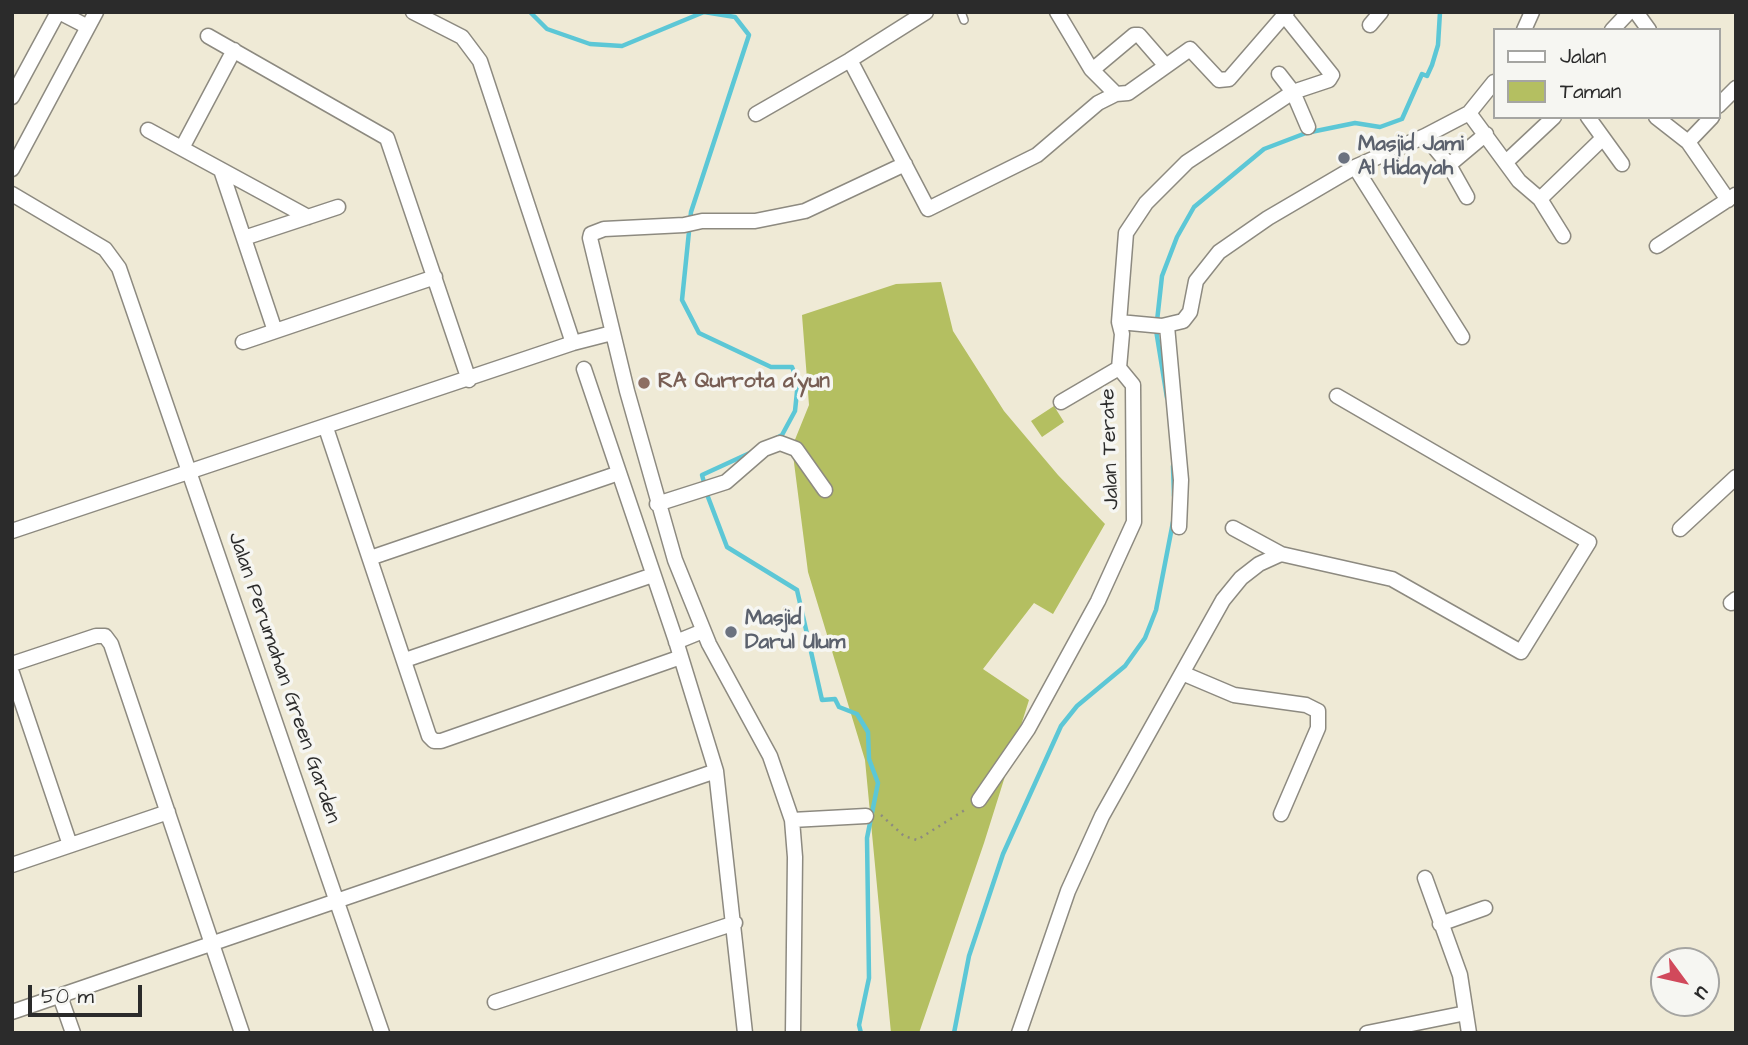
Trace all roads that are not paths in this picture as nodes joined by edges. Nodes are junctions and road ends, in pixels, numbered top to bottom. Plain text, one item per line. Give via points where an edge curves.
1 (58, 12) edge
2 (96, 12) edge
3 (413, 12) edge
4 (926, 12) edge
5 (1057, 12) edge
6 (1381, 12) edge
7 (1532, 12) edge
8 (1629, 12) edge
9 (1636, 12) edge
10 (1286, 14) edge
11 (1370, 26) dead end
12 (88, 27) junction
13 (1525, 28) edge
14 (1614, 28) edge
15 (1648, 28) edge
16 (208, 36) dead end
17 (234, 50) junction
18 (850, 60) junction
19 (1097, 66) dead end
20 (1166, 66) junction
21 (1279, 74) dead end
22 (1492, 84) edge
23 (1293, 92) junction
24 (1115, 94) junction
25 (12, 97) edge
26 (1469, 113) junction
27 (756, 114) dead end
28 (1552, 119) edge
29 (1592, 119) edge
30 (1659, 119) edge
31 (1710, 119) edge
32 (1308, 127) dead end
33 (148, 131) dead end
34 (1486, 134) junction
35 (1426, 136) junction
36 (1602, 139) junction
37 (1688, 142) junction
38 (182, 148) junction
39 (1506, 162) junction
40 (905, 164) junction
41 (1622, 164) dead end
42 (1449, 165) junction
43 (1355, 167) junction
44 (12, 169) edge
45 (221, 170) junction
46 (12, 194) edge
47 (1467, 197) dead end
48 (1732, 197) edge
49 (1540, 199) junction
50 (338, 207) dead end
51 (308, 217) junction
52 (1563, 236) dead end
53 (244, 238) junction
54 (1657, 246) dead end
55 (435, 277) junction
56 (1119, 322) junction
57 (1164, 326) junction
58 (275, 331) junction
59 (612, 333) junction
60 (1462, 337) dead end
61 (243, 342) dead end
62 (573, 343) junction
63 (1119, 368) junction
64 (584, 369) dead end
65 (469, 380) junction
66 (1337, 396) dead end
67 (1061, 402) dead end
68 (326, 428) junction
69 (190, 470) junction
70 (619, 473) junction
71 (1736, 477) edge
72 (825, 490) dead end
73 (657, 504) junction
74 (1179, 527) dead end
75 (1233, 528) dead end
76 (1680, 529) dead end
77 (12, 531) edge
78 (1281, 554) junction
79 (370, 558) junction
80 (653, 575) junction
81 (703, 631) junction
82 (676, 642) junction
83 (681, 657) junction
84 (405, 660) junction
85 (12, 664) edge
86 (12, 673) edge
87 (1182, 673) junction
88 (716, 771) junction
89 (979, 800) road end
90 (168, 812) junction
91 (1281, 814) dead end
92 (873, 815) road end
93 (792, 820) junction
94 (70, 845) junction
95 (12, 865) edge
96 (1425, 878) dead end
97 (337, 900) junction
98 (1485, 908) dead end
99 (735, 923) junction
100 (1440, 924) junction
101 (213, 943) junction
102 (60, 996) junction
103 (495, 1002) dead end
104 (12, 1012) edge
105 (1466, 1013) junction
106 (73, 1033) edge
107 (242, 1033) edge
108 (382, 1033) edge
109 (745, 1033) edge
110 (793, 1033) edge
111 (1019, 1033) edge
112 (1367, 1033) edge
113 (1469, 1033) edge

1 - 12 street
1 - 25 street
2 - 12 street
3 - 62 street via 462,37 480,61
4 - 18 street
5 - 24 street via 1091,69
6 - 11 street
7 - 13 street
8 - 14 street
9 - 15 street
10 - 20 street via 1229,79 1219,80 1190,49
10 - 23 street, Jalan Terate via 1332,75
12 - 44 street
16 - 17 street
17 - 38 street
17 - 55 street via 387,138
18 - 27 street
18 - 40 street
19 - 20 street via 1139,35
20 - 24 street via 1128,93
21 - 23 street
22 - 26 street
23 - 32 street
23 - 56 street, Jalan Terate via 1187,162 1138,213 1124,244
24 - 40 street via 1037,155 928,208
26 - 34 street
26 - 35 street
28 - 39 street
29 - 36 street
30 - 37 street
31 - 37 street
33 - 38 street
34 - 39 street
34 - 42 street
35 - 42 street
35 - 43 street
36 - 41 street
36 - 49 street
37 - 48 street
38 - 45 street
39 - 49 street
40 - 59 street via 805,211 755,221 702,221 591,234 592,256
42 - 47 street
43 - 57 street via 1219,252 1196,281 1187,316
43 - 60 street
45 - 51 street
45 - 53 street
46 - 69 street, Jalan Perumahan Green Garden via 95,242 116,262
48 - 54 street
49 - 52 street
50 - 51 street
51 - 53 street
53 - 58 street
55 - 58 street
55 - 65 street
56 - 57 street
56 - 63 street, Jalan Terate
57 - 74 street via 1180,468
58 - 61 street
59 - 62 street
59 - 73 street
62 - 65 street
63 - 67 street
63 - 89 street, Jalan Terate via 1133,385 1134,523 1098,601 1028,729
64 - 70 street
65 - 68 street
66 - 78 street via 1590,542 1521,652 1392,579
68 - 69 street
68 - 79 street
69 - 77 street
69 - 97 street, Jalan Perumahan Green Garden
70 - 79 street
70 - 80 street
71 - 76 street
72 - 73 street via 796,449 780,443 764,449 738,474 716,486
73 - 81 street
75 - 78 street
78 - 87 street via 1241,578 1223,600
79 - 84 street
80 - 82 street
80 - 84 street
81 - 82 street
81 - 93 street via 770,756
82 - 83 street
83 - 84 street via 441,741 429,736
83 - 88 street
85 - 90 street via 106,636
86 - 94 street
87 - 91 street via 1234,695 1306,705 1318,711 1318,728
87 - 111 street via 1084,852
88 - 97 street
88 - 99 street
90 - 94 street
90 - 101 street
92 - 93 street
93 - 110 street
94 - 95 street
96 - 100 street
97 - 101 street
97 - 108 street, Jalan Perumahan Green Garden
98 - 100 street
99 - 103 street
99 - 109 street
100 - 105 street via 1460,975
101 - 102 street
101 - 107 street
102 - 104 street
102 - 106 street
105 - 112 street
105 - 113 street

